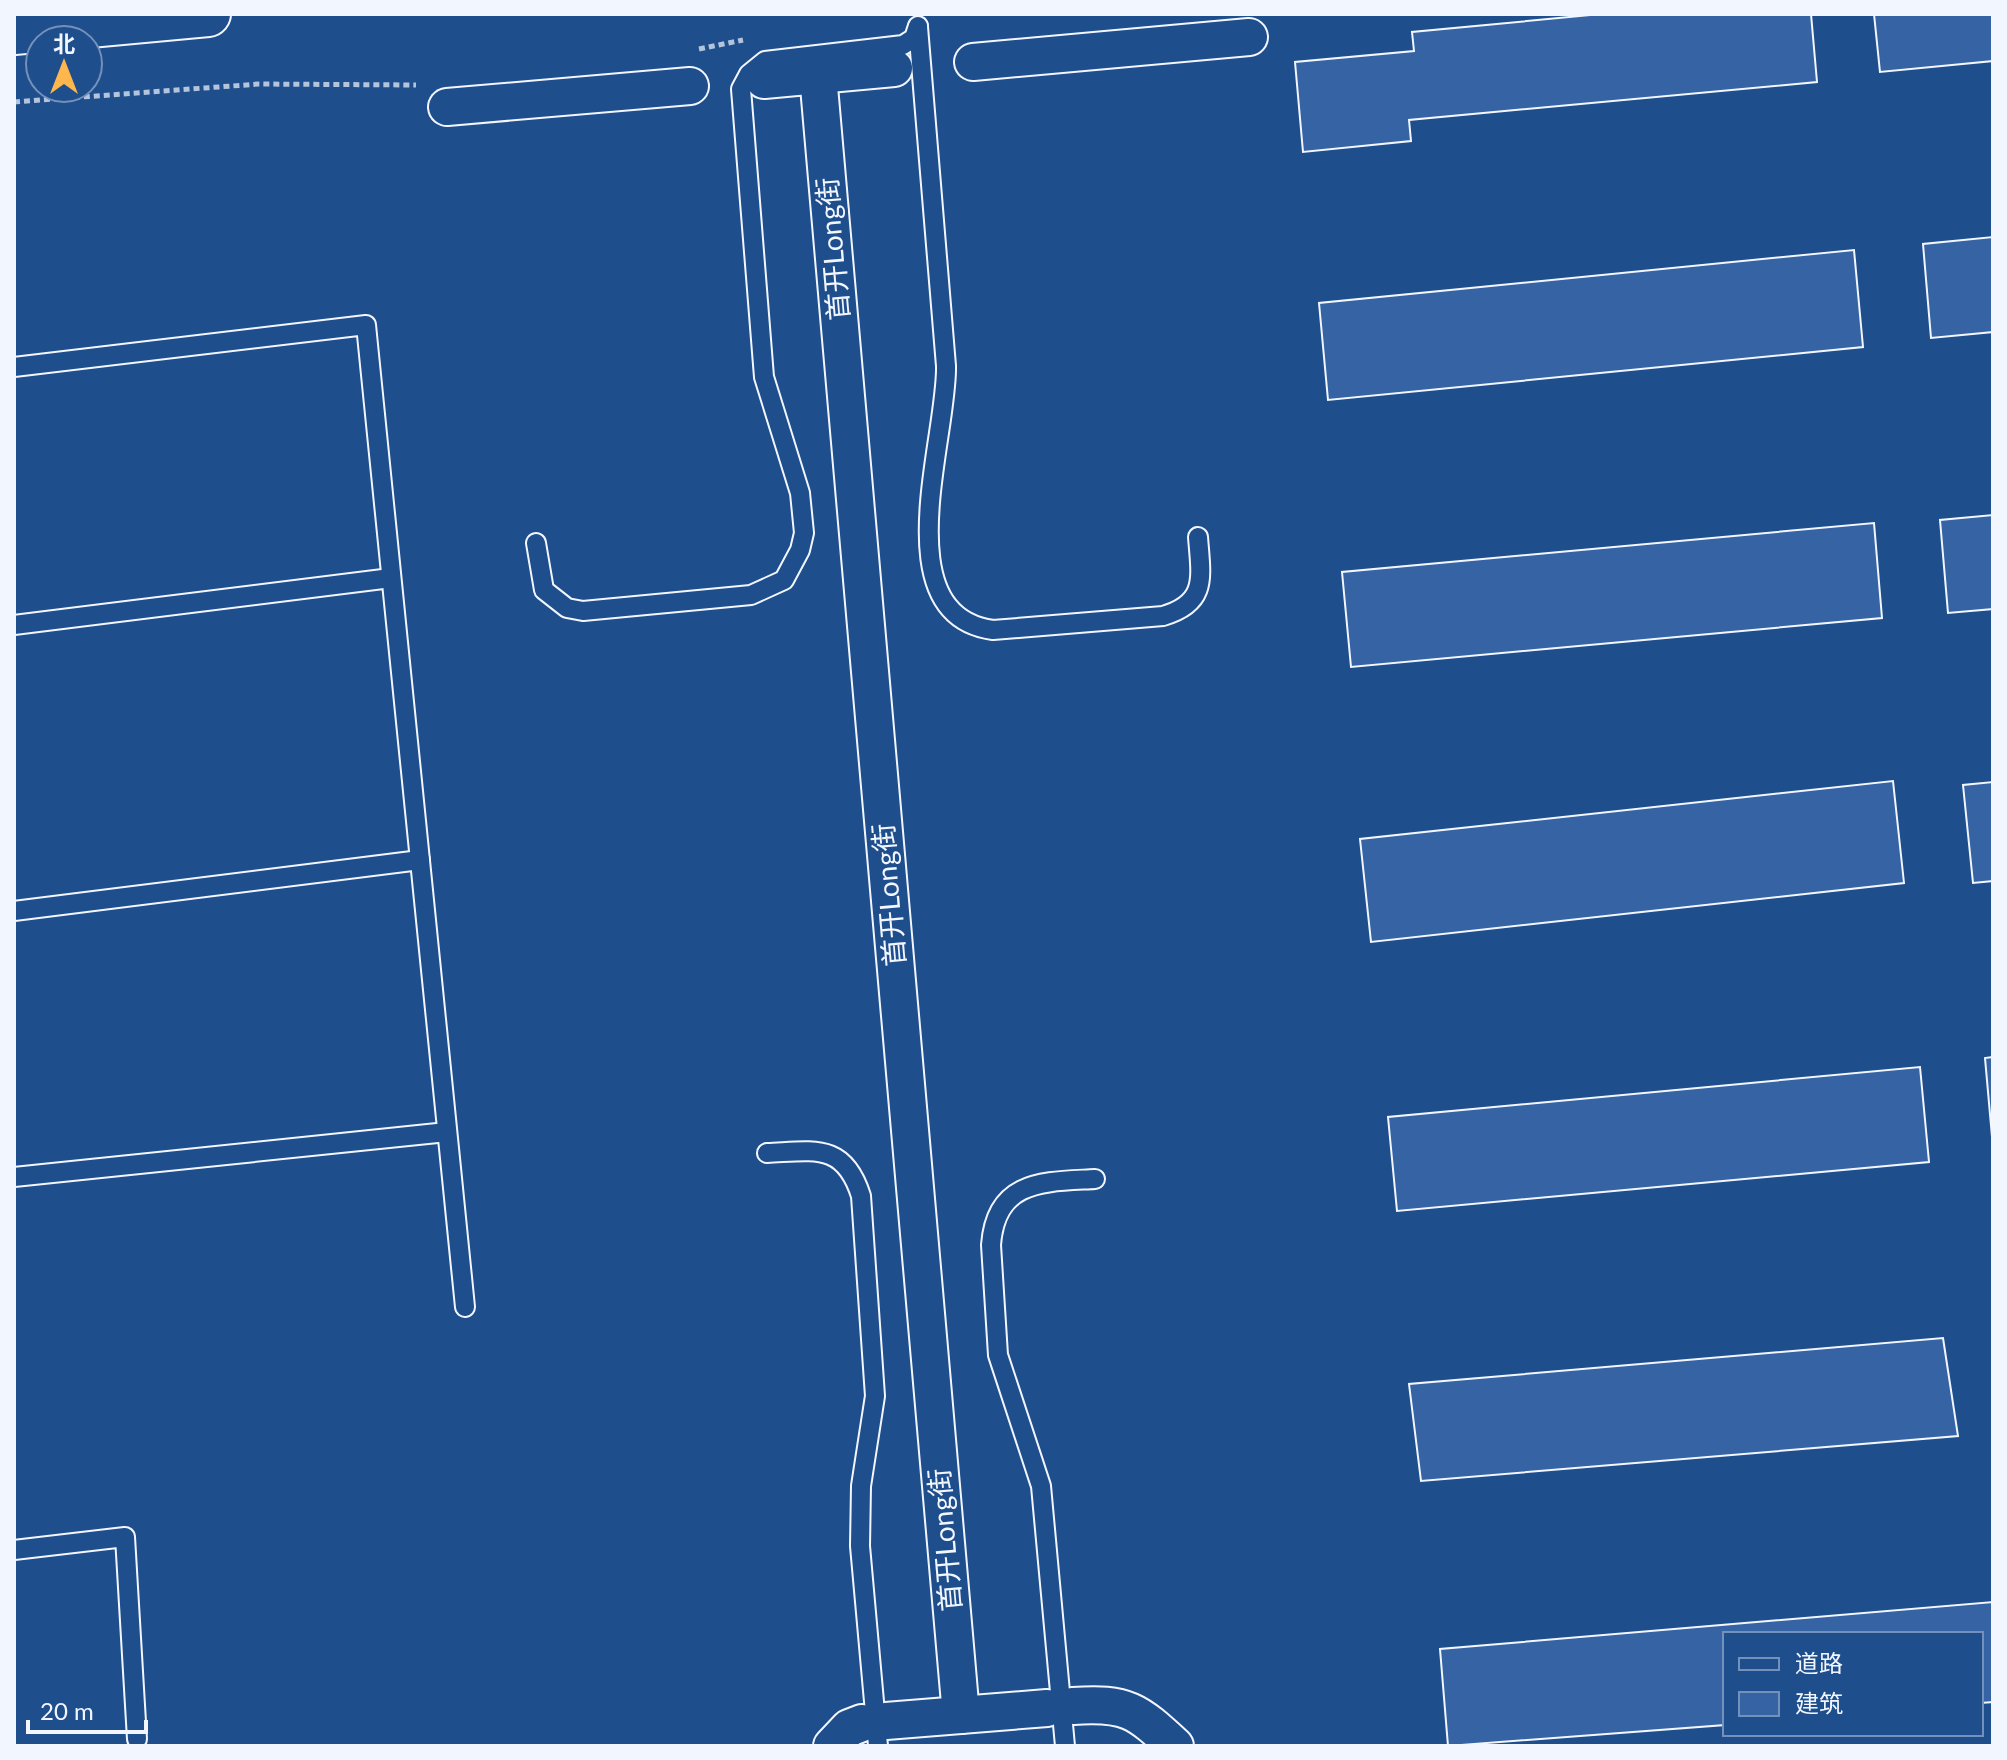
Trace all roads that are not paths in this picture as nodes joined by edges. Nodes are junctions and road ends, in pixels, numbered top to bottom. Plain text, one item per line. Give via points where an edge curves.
1 (208, 14) edge
2 (918, 20) edge
3 (14, 32) edge
4 (1249, 37) dead end
5 (973, 62) dead end
6 (894, 68) dead end
7 (818, 75) junction
8 (764, 80) dead end
9 (670, 83) dead end
10 (447, 107) dead end
11 (14, 367) edge
12 (1198, 537) dead end
13 (536, 543) dead end
14 (391, 578) junction
15 (14, 625) edge
16 (420, 860) junction
17 (14, 911) edge
18 (447, 1132) junction
19 (767, 1153) dead end
20 (14, 1177) edge
21 (1095, 1179) dead end
22 (465, 1307) dead end
23 (14, 1550) edge
24 (961, 1715) junction
25 (875, 1730) edge
26 (137, 1739) dead end
27 (832, 1746) edge
28 (1065, 1746) edge
29 (1175, 1746) edge

1 - 3 street
2 - 12 lane via 946,366 929,498 933,567 944,602 973,627 993,630 1163,616 1193,602 1201,569
2 - 13 lane via 914,38 903,45 765,61 741,89 764,377 803,511 800,550 784,580 751,595 575,610 544,590
4 - 5 street via 1019,51
6 - 7 street
7 - 8 street
7 - 24 street, 首开Long街
9 - 10 street
11 - 14 lane via 366,325
14 - 15 lane
14 - 16 lane
16 - 17 lane
16 - 18 lane
18 - 20 lane
18 - 22 lane
19 - 25 lane via 832,1154 850,1169 862,1204 875,1396 861,1486 860,1546
21 - 28 lane via 1025,1186 999,1212 991,1245 998,1355 1041,1486
23 - 26 lane via 125,1537
24 - 25 street
24 - 29 street via 1099,1704 1142,1716
25 - 27 street via 849,1728

